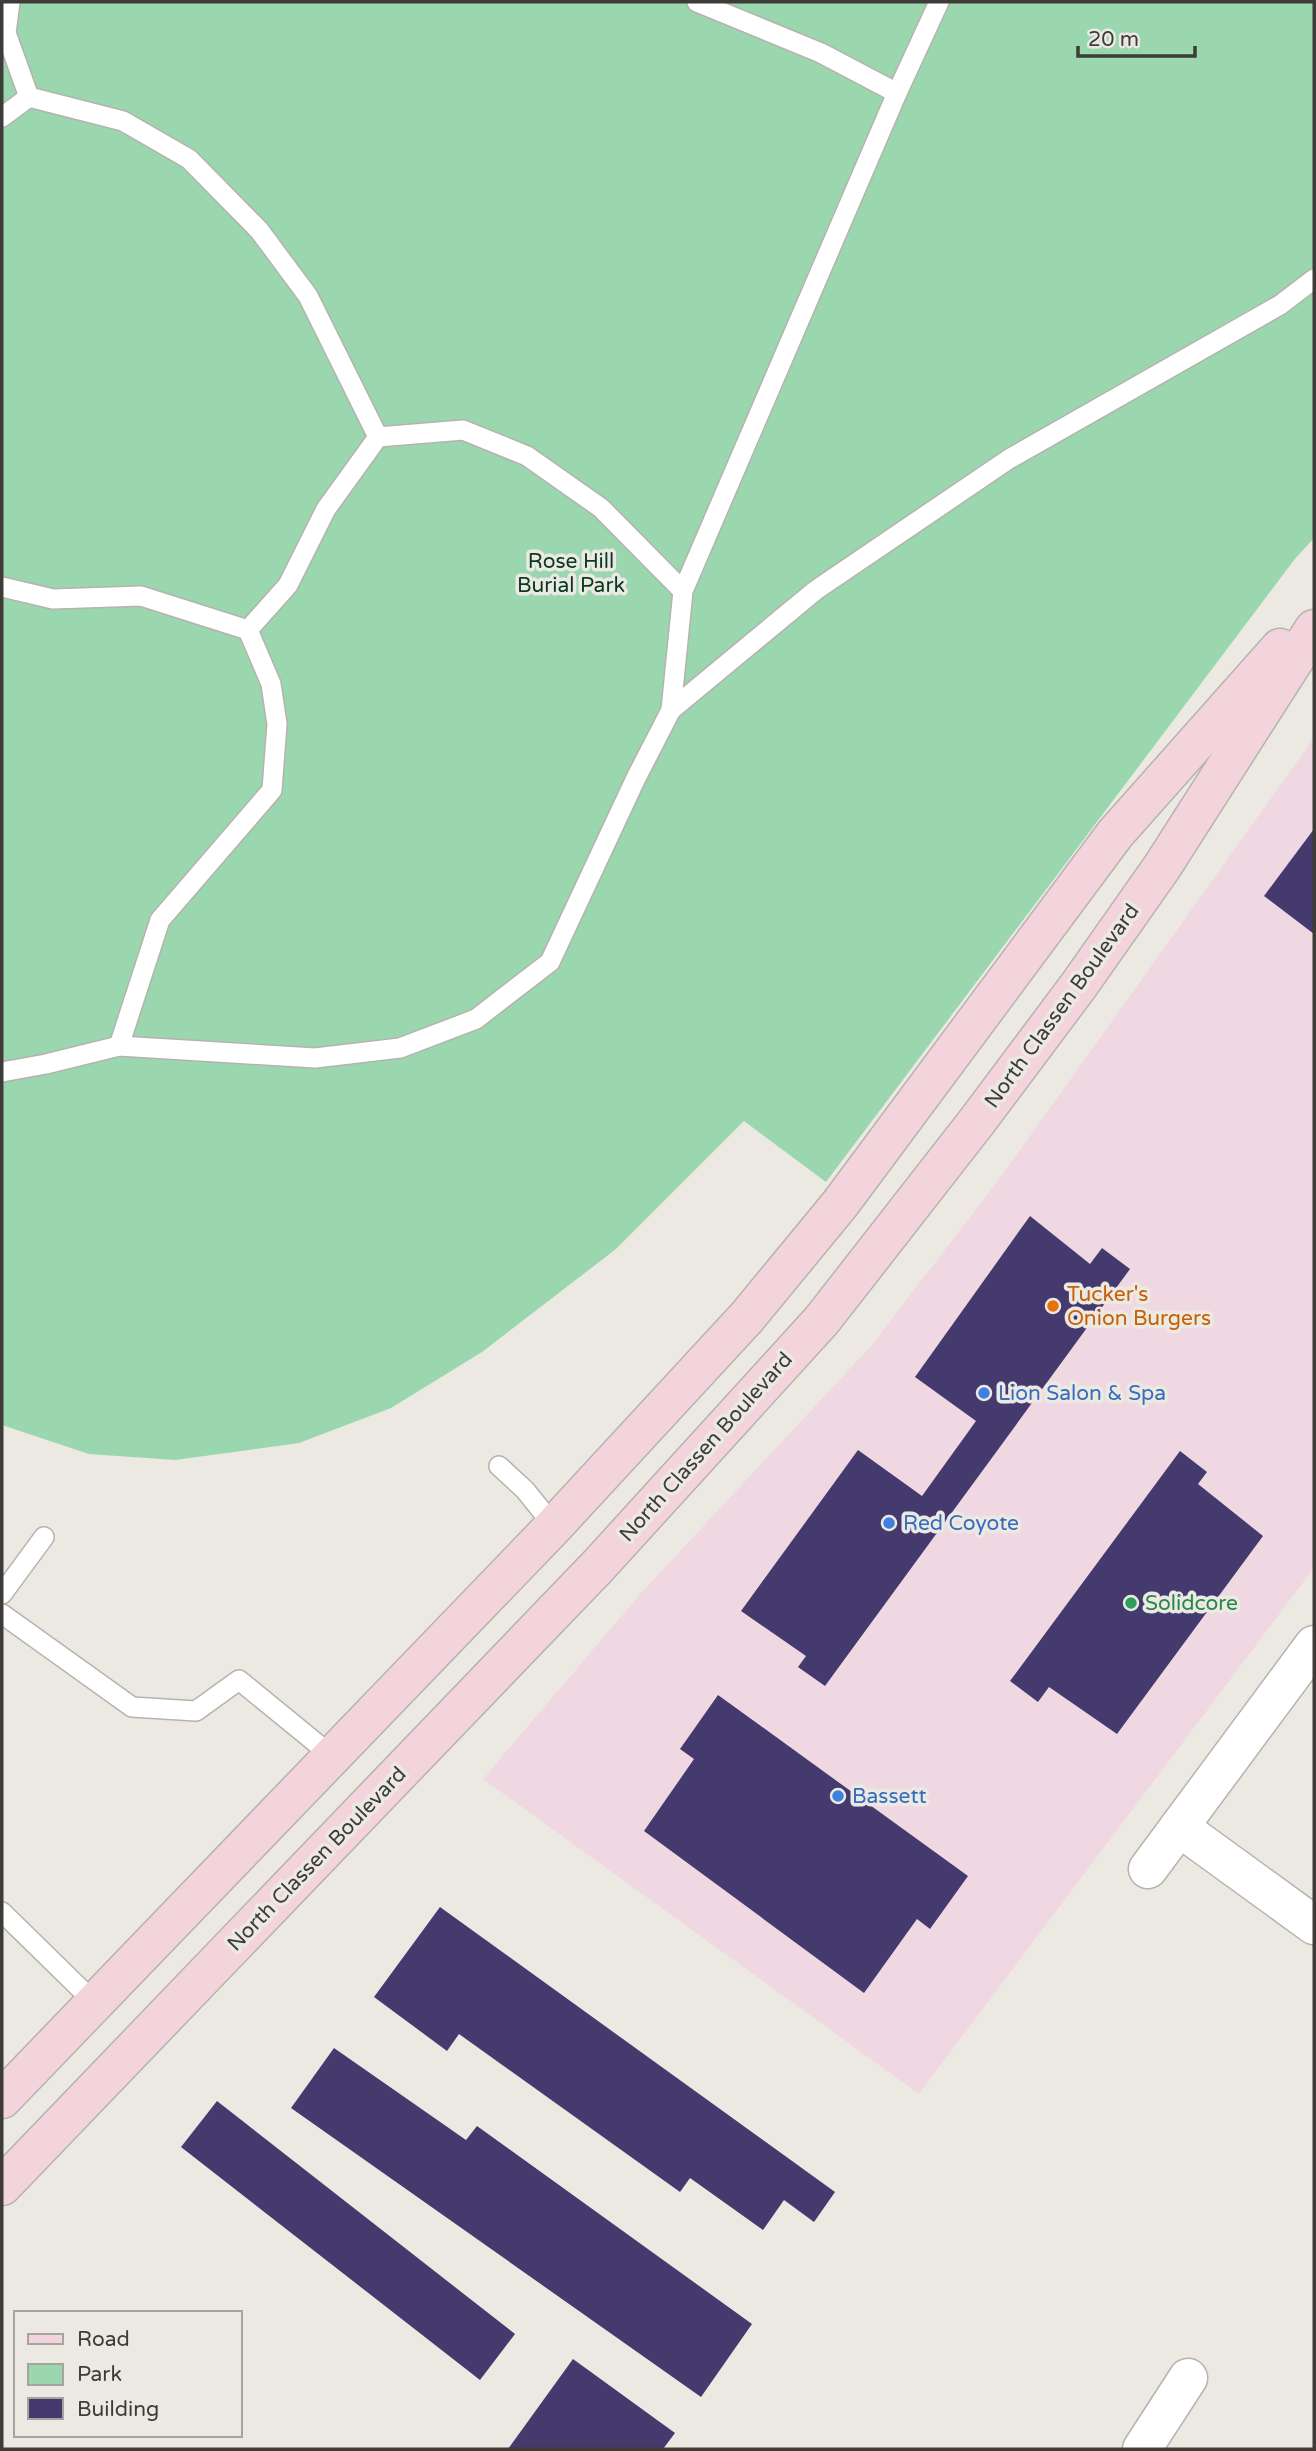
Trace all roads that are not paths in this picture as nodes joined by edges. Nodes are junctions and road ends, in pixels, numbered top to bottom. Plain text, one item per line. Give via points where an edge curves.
1 (10, 2) edge
2 (696, 2) edge
3 (939, 2) edge
4 (4, 32) edge
5 (897, 93) junction
6 (29, 97) junction
7 (2, 117) edge
8 (1314, 279) edge
9 (378, 437) junction
10 (2, 587) edge
11 (683, 592) junction
12 (1314, 609) edge
13 (1314, 629) edge
14 (248, 630) junction
15 (671, 710) junction
16 (119, 1046) junction
17 (2, 1072) edge
18 (499, 1465) dead end
19 (554, 1526) junction
20 (44, 1536) dead end
21 (599, 1565) junction
22 (2, 1594) edge
23 (2, 1614) edge
24 (1314, 1645) edge
25 (332, 1756) junction
26 (1179, 1826) junction
27 (1148, 1869) dead end
28 (2, 1912) edge
29 (1314, 1925) edge
30 (95, 2003) junction
31 (138, 2045) junction
32 (2, 2099) edge
33 (2, 2186) edge
34 (1188, 2378) dead end
35 (1142, 2449) edge

1 - 4 lane
2 - 5 lane via 821,53
3 - 5 lane
4 - 6 lane
5 - 11 lane
6 - 7 lane
6 - 9 lane via 123,121 189,159 259,230 308,296
8 - 15 lane via 1280,305 1009,459 816,590
9 - 11 lane via 463,430 527,456 601,508
9 - 14 lane via 326,509 288,585
10 - 14 lane via 53,599 141,596
11 - 15 lane
12 - 19 main road via 1115,834 840,1204 755,1307
13 - 21 main road, North Classen Boulevard via 1163,867 978,1120 822,1320
14 - 16 lane via 271,684 277,724 272,790 160,920
15 - 16 lane via 550,962 476,1019 400,1048 315,1058
16 - 17 lane
18 - 19 lane
19 - 21 main road
19 - 25 main road
20 - 22 lane
21 - 31 main road, North Classen Boulevard
23 - 25 lane via 132,1707 196,1711 239,1680
24 - 26 street
25 - 30 main road
26 - 27 street
26 - 29 street
28 - 30 lane
30 - 31 main road
30 - 32 main road
31 - 33 main road, North Classen Boulevard
34 - 35 street

